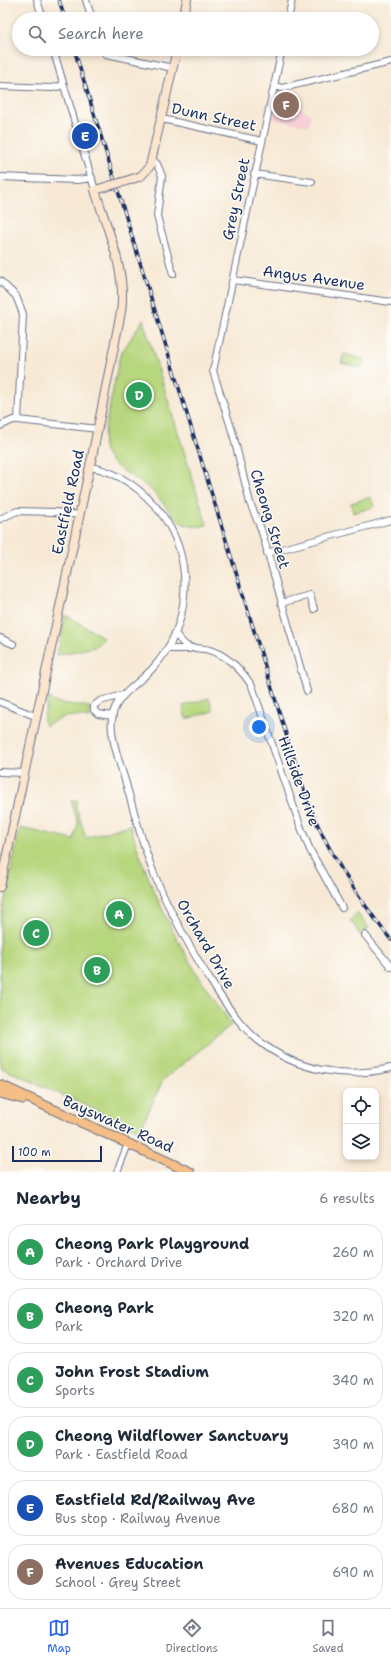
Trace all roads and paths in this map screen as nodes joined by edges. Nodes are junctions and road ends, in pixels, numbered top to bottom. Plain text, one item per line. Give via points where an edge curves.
1 (37, 0) edge
2 (86, 0) edge
3 (187, 0) edge
4 (292, 0) edge
5 (41, 12) edge
6 (90, 12) edge
7 (184, 12) edge
8 (289, 12) edge
9 (54, 56) edge
10 (116, 56) edge
11 (176, 56) edge
12 (280, 56) edge
13 (391, 62) edge
14 (173, 68) junction
15 (64, 85) junction
16 (0, 86) edge
17 (274, 86) junction
18 (162, 119) junction
19 (262, 140) junction
20 (153, 160) junction
21 (254, 174) junction
22 (0, 177) edge
23 (92, 178) junction
24 (312, 182) dead end
25 (95, 190) junction
26 (173, 274) dead end
27 (233, 280) junction
28 (0, 281) edge
29 (391, 302) edge
30 (216, 354) joint
31 (18, 420) junction
32 (0, 426) edge
33 (98, 430) junction
34 (90, 467) junction
35 (80, 514) junction
36 (0, 519) edge
37 (391, 520) edge
38 (267, 553) junction
39 (281, 603) junction
40 (314, 608) dead end
41 (175, 633) junction
42 (0, 638) edge
43 (13, 644) dead end
44 (167, 649) junction
45 (189, 649) junction
46 (307, 692) dead end
47 (123, 695) junction
48 (0, 702) edge
49 (35, 716) junction
50 (112, 716) junction
51 (0, 772) edge
52 (24, 773) junction
53 (0, 887) edge
54 (342, 908) dead end
55 (365, 935) dead end
56 (391, 967) edge
57 (391, 1068) edge
58 (0, 1085) edge
59 (0, 1093) edge
60 (34, 1101) junction
61 (128, 1144) junction
62 (117, 1172) edge
63 (190, 1172) edge

1 - 5 street
2 - 6 street
3 - 7 main road
4 - 8 street
9 - 15 street
10 - 14 street
11 - 14 main road
12 - 17 street, Grey Street
13 - 17 street via 282,88
14 - 18 main road
15 - 16 street via 52,88
15 - 23 street
17 - 19 street, Grey Street
18 - 19 street, Dunn Street
18 - 20 main road
19 - 21 street, Grey Street
20 - 25 main road, bridge via 137,178
20 - 26 street via 162,176 157,216
21 - 24 street
21 - 27 street, Grey Street
22 - 23 street via 77,180
23 - 25 street
25 - 33 main road, Eastfield Road via 119,268 123,293
27 - 29 street, Angus Avenue
27 - 30 street, Grey Street
28 - 31 street via 16,296 23,314
30 - 38 street, Cheong Street via 213,371 250,503 261,529
31 - 32 street
31 - 33 street
33 - 34 main road, Eastfield Road
34 - 35 main road, Eastfield Road
34 - 41 street via 100,468 133,486 158,509 171,528 180,551 184,573 184,605
35 - 36 street via 17,511
35 - 49 main road, Eastfield Road
37 - 38 street
38 - 39 street, Cheong Street
39 - 40 street via 310,595
39 - 46 street, Cheong Street
41 - 44 street
41 - 45 street
42 - 43 street
44 - 45 street, Hillside Drive
44 - 47 street via 151,670
45 - 54 street, Hillside Drive via 209,650 222,655 241,671 252,686 300,826 310,850
47 - 50 street
47 - 50 street via 100,701 94,706 96,713
48 - 49 street
49 - 52 main road, Eastfield Road
50 - 57 street, Orchard Drive via 116,750 154,872 185,939 227,1005 256,1039 296,1062 336,1073 375,1072
51 - 52 street
52 - 53 main road, Eastfield Road
55 - 56 street
58 - 60 main road, Bayswater Road
59 - 60 main road, Bayswater Road
60 - 61 main road, Bayswater Road
61 - 62 street
61 - 63 main road, Bayswater Road

